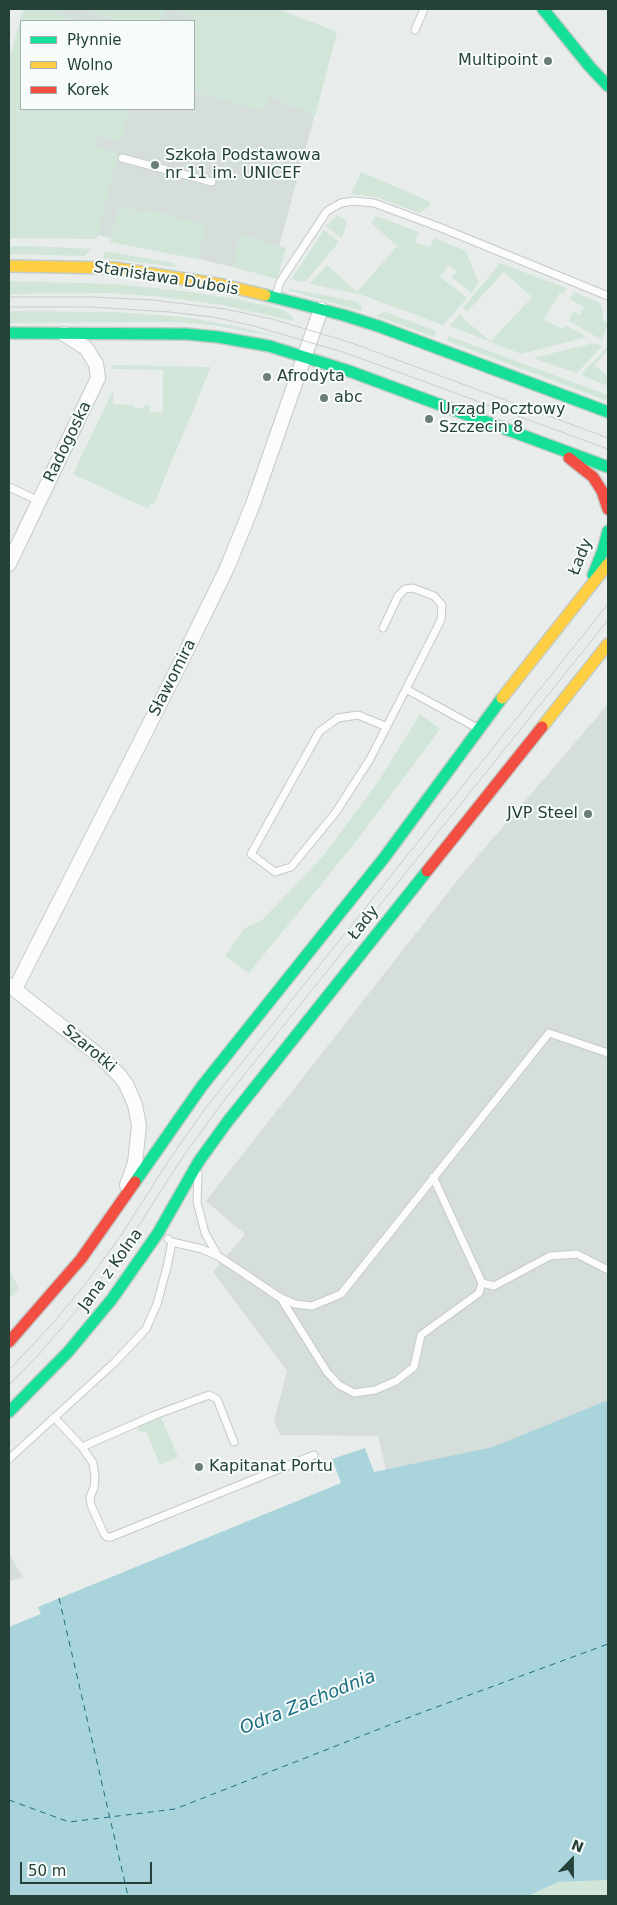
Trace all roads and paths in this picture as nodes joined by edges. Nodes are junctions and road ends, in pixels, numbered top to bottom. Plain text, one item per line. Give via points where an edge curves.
1 (424, 9) edge
2 (543, 9) edge
3 (415, 30) dead end
4 (606, 79) edge
5 (122, 158) dead end
6 (212, 182) dead end
7 (9, 266) edge
8 (608, 296) edge
9 (276, 298) junction
10 (321, 309) junction
11 (58, 332) junction
12 (9, 333) edge
13 (305, 357) junction
14 (608, 412) edge
15 (542, 443) junction
16 (608, 467) edge
17 (9, 487) edge
18 (39, 501) junction
19 (608, 508) edge
20 (608, 531) edge
21 (9, 564) edge
22 (608, 564) edge
23 (583, 595) junction
24 (384, 628) dead end
25 (608, 644) edge
26 (406, 689) junction
27 (387, 727) junction
28 (479, 730) junction
29 (12, 987) edge
30 (608, 1053) edge
31 (199, 1161) junction
32 (147, 1165) joint
33 (433, 1177) junction
34 (111, 1218) junction
35 (158, 1232) junction
36 (172, 1242) junction
37 (218, 1256) junction
38 (608, 1270) edge
39 (482, 1283) junction
40 (279, 1297) junction
41 (9, 1342) edge
42 (9, 1412) edge
43 (54, 1417) junction
44 (234, 1442) dead end
45 (82, 1447) junction
46 (314, 1455) dead end
47 (9, 1459) edge

1 - 3 lane
2 - 4 street via 584,60
5 - 6 lane
7 - 9 street, Stanisława Dubois via 123,269
8 - 9 lane via 374,203 354,201 341,203 327,211 280,282
9 - 10 street, Stanisława Dubois
10 - 13 street
10 - 14 street, Stanisława Dubois via 378,326
11 - 12 street
11 - 13 street via 218,337 269,346
11 - 18 street, Radogoska via 86,348 96,364 98,378
13 - 15 street
13 - 29 street, Sławomira via 227,568
15 - 16 street
15 - 19 street via 586,470 602,492
17 - 18 lane
18 - 21 street, Radogoska
20 - 23 street, Łady
22 - 23 street, Łady
23 - 28 street, Łady
24 - 26 lane via 398,596 405,589 413,588 434,596 442,605 441,620
25 - 31 street, Łady via 228,1120
26 - 27 lane
26 - 28 lane
27 - 27 lane via 336,812 291,867 275,872 251,854 319,732 338,718 358,715
28 - 32 street, Łady via 390,850 202,1086
29 - 34 street, Szarotki via 112,1067 133,1099 139,1125 135,1163
30 - 33 lane via 549,1033
31 - 35 street, Łady
31 - 37 lane via 197,1202 205,1233
32 - 34 street, Jana z Kolna
33 - 39 lane
33 - 40 lane via 341,1294 312,1306 295,1304
34 - 41 street, Jana z Kolna via 66,1278
35 - 36 lane, Jana z Kolna
35 - 42 street, Jana z Kolna via 91,1325
36 - 37 lane
36 - 43 lane via 162,1287 146,1329
37 - 40 lane
38 - 39 lane via 577,1254 550,1256 494,1286
39 - 40 lane via 479,1293 421,1335 414,1367 396,1381 375,1390 354,1393 339,1385 328,1372
43 - 45 lane
43 - 47 lane
44 - 45 lane via 217,1399 209,1395
45 - 46 lane via 93,1463 95,1476 91,1506 107,1537

